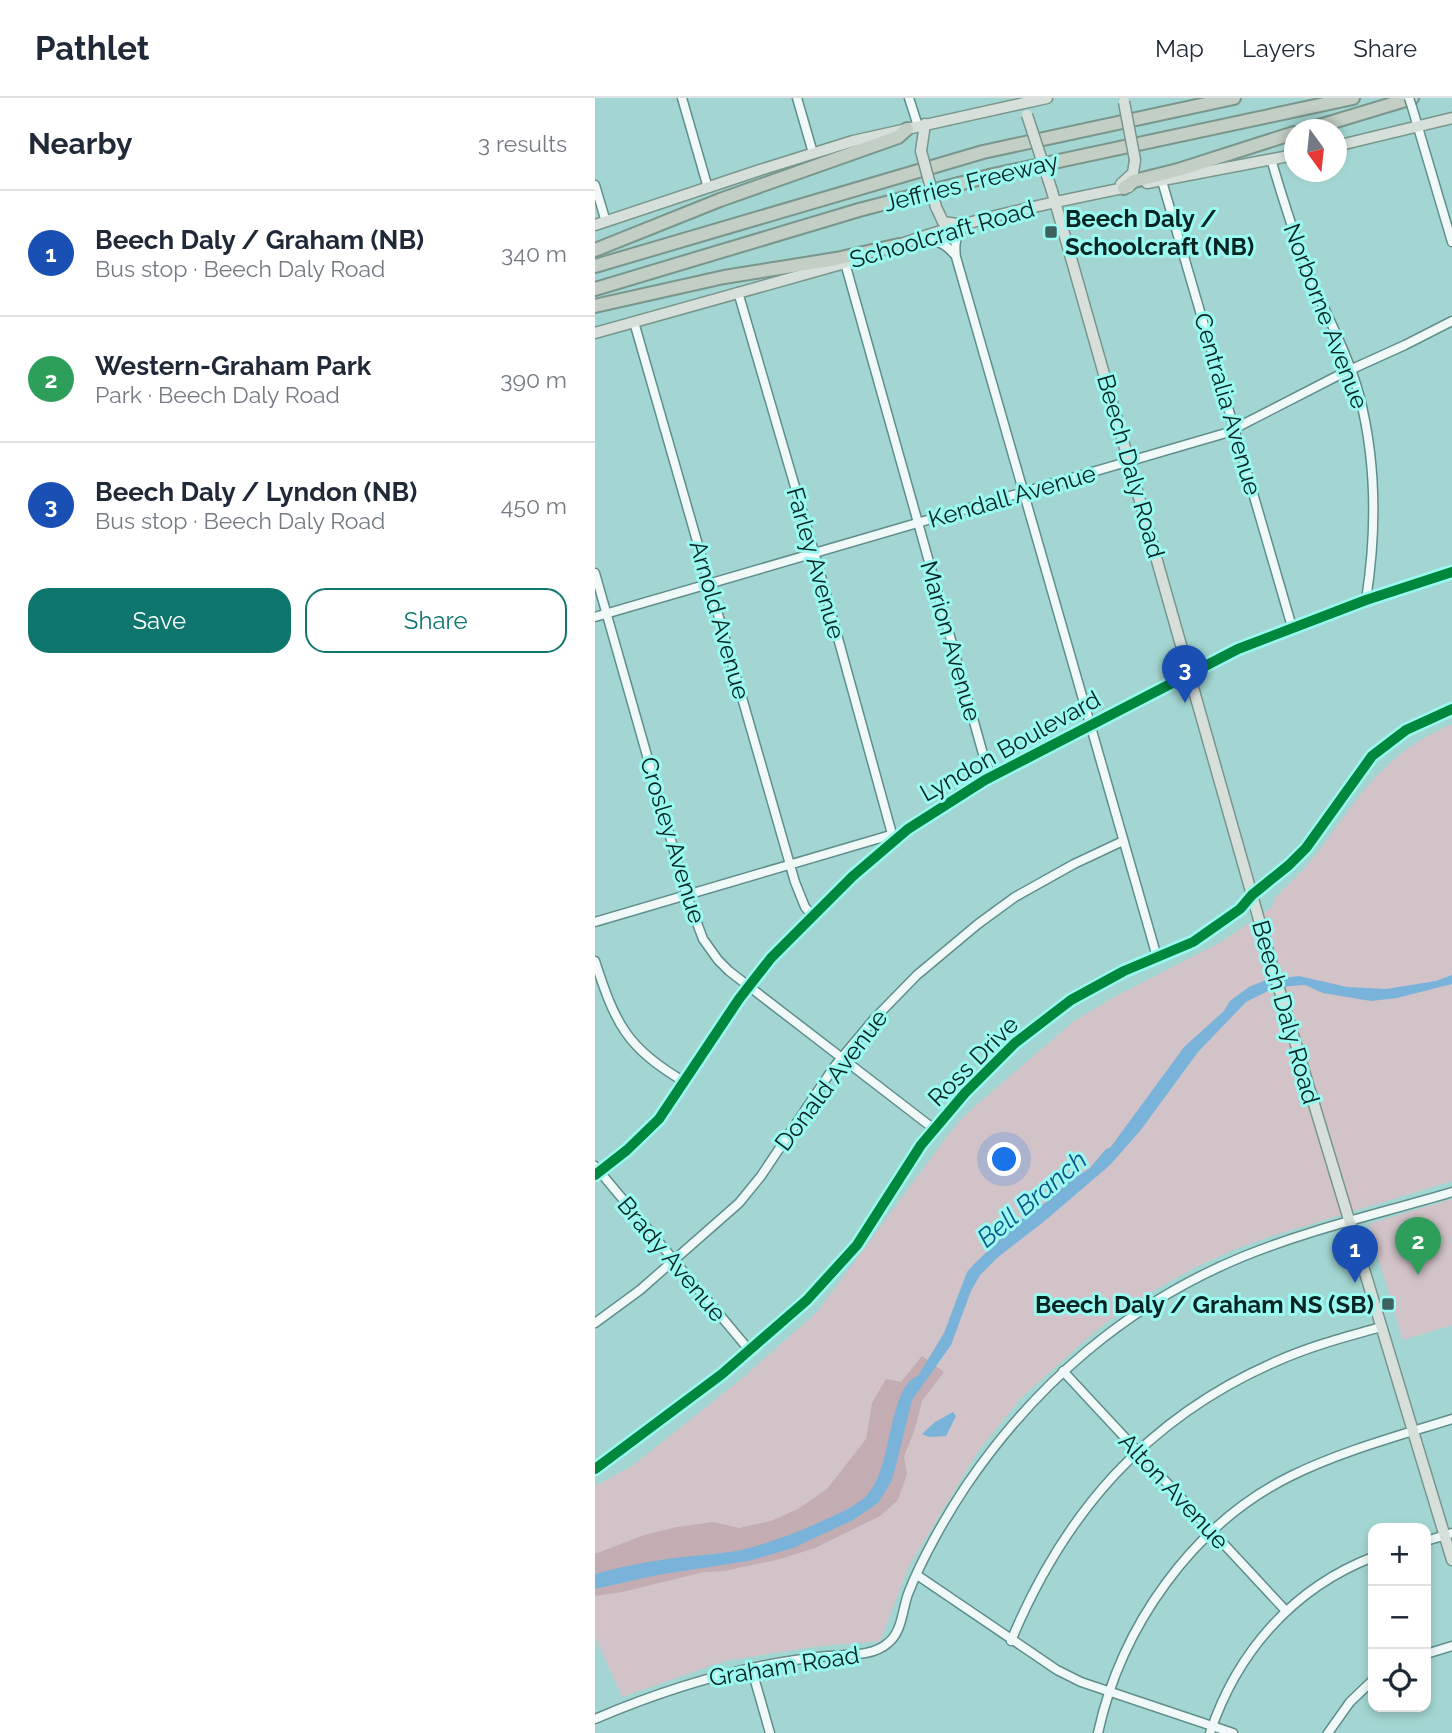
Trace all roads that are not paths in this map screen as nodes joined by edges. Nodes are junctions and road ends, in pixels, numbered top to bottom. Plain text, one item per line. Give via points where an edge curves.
1 (682, 98) edge
2 (797, 98) edge
3 (909, 98) edge
4 (1047, 98) edge
5 (1234, 98) edge
6 (1353, 98) edge
7 (1122, 100) edge
8 (1022, 101) edge
9 (1411, 101) edge
10 (1452, 118) edge
11 (1346, 119) edge
12 (917, 127) junction
13 (1419, 127) junction
14 (1284, 136) edge
15 (1347, 143) edge
16 (813, 153) junction
17 (1284, 157) edge
18 (1272, 159) junction
19 (1163, 180) junction
20 (595, 186) edge
21 (708, 188) junction
22 (1118, 189) junction
23 (1054, 196) junction
24 (600, 224) edge
25 (966, 225) junction
26 (917, 240) junction
27 (1452, 242) edge
28 (899, 245) junction
29 (595, 250) edge
30 (956, 257) junction
31 (845, 263) junction
32 (595, 266) edge
33 (595, 289) edge
34 (738, 292) junction
35 (595, 306) edge
36 (634, 321) junction
37 (1452, 321) edge
38 (595, 333) edge
39 (1351, 370) junction
40 (1235, 429) junction
41 (1130, 461) junction
42 (1023, 493) junction
43 (918, 523) junction
44 (814, 554) junction
45 (1452, 572) edge
46 (595, 573) edge
47 (710, 583) junction
48 (1366, 600) junction
49 (606, 614) junction
50 (595, 617) edge
51 (1292, 627) junction
52 (1190, 673) junction
53 (1452, 709) edge
54 (1090, 724) junction
55 (992, 776) junction
56 (908, 829) junction
57 (892, 834) junction
58 (1123, 841) junction
59 (790, 865) junction
60 (1252, 895) junction
61 (687, 896) junction
62 (811, 915) junction
63 (595, 922) edge
64 (1157, 957) junction
65 (595, 961) edge
66 (749, 985) junction
67 (843, 1057) junction
68 (685, 1082) junction
69 (934, 1129) junction
70 (596, 1171) edge
71 (1452, 1192) edge
72 (1349, 1223) junction
73 (675, 1260) junction
74 (595, 1323) edge
75 (1381, 1326) junction
76 (750, 1351) junction
77 (1063, 1371) junction
78 (1452, 1419) edge
79 (1412, 1431) junction
80 (1138, 1452) junction
81 (595, 1469) edge
82 (1213, 1532) junction
83 (1448, 1534) edge
84 (1431, 1539) edge
85 (1368, 1559) edge
86 (1452, 1560) edge
87 (917, 1575) junction
88 (1286, 1611) junction
89 (1011, 1640) junction
90 (1452, 1646) edge
91 (1431, 1652) edge
92 (751, 1667) junction
93 (1368, 1685) edge
94 (1109, 1691) junction
95 (595, 1719) edge
96 (1211, 1729) edge
97 (770, 1733) edge
98 (1098, 1733) edge
99 (1233, 1733) edge
100 (1328, 1733) edge

1 - 21 street
2 - 16 street
3 - 12 street
4 - 8 main road
5 - 32 highway, Jeffries Freeway via 983,152
6 - 33 highway, Jeffries Freeway via 993,175
7 - 22 main road, bridge via 1135,160 1133,173
8 - 12 main road
8 - 23 main road, Beech Daly Road, bridge
9 - 11 highway
9 - 13 street
10 - 13 main road
12 - 16 main road
12 - 25 main road, bridge via 943,222
12 - 29 highway
13 - 15 main road
13 - 27 street
14 - 22 highway
16 - 21 main road
17 - 18 main road, Schoolcraft Road
18 - 19 main road, Schoolcraft Road
18 - 39 street, Norborne Avenue via 1300,250
19 - 22 main road, Schoolcraft Road
19 - 40 street, Centralia Avenue
20 - 24 street
21 - 24 main road
22 - 23 main road, Schoolcraft Road
23 - 25 main road, Schoolcraft Road
23 - 41 main road, Beech Daly Road
25 - 26 main road, Schoolcraft Road
25 - 30 street via 955,239
26 - 28 main road, Schoolcraft Road
26 - 30 street via 945,244
28 - 31 main road, Schoolcraft Road
28 - 35 highway
30 - 42 street
31 - 34 main road, Schoolcraft Road
31 - 43 street, Marion Avenue
34 - 36 main road, Schoolcraft Road
34 - 44 street, Farley Avenue
36 - 38 main road, Schoolcraft Road
36 - 47 street, Arnold Avenue
37 - 39 street, Kendall Avenue
39 - 40 street, Kendall Avenue
39 - 48 street, Norborne Avenue via 1374,482 1374,542
40 - 41 street, Kendall Avenue
40 - 51 street, Centralia Avenue
41 - 42 street, Kendall Avenue
41 - 52 main road, Beech Daly Road
42 - 43 street, Kendall Avenue
42 - 54 street
43 - 44 street, Kendall Avenue
43 - 55 street, Marion Avenue
44 - 47 street, Kendall Avenue
44 - 57 street, Farley Avenue
45 - 48 street, Lyndon Boulevard
46 - 49 street, Crosley Avenue
47 - 49 street, Kendall Avenue
47 - 59 street, Arnold Avenue
48 - 51 street, Lyndon Boulevard
49 - 50 street, Kendall Avenue
49 - 61 street, Crosley Avenue
51 - 52 street, Lyndon Boulevard
52 - 54 street, Lyndon Boulevard
52 - 60 main road, Beech Daly Road
53 - 60 street, Ross Drive via 1382,746 1298,857
54 - 55 street, Lyndon Boulevard
54 - 58 street
55 - 56 street, Lyndon Boulevard
56 - 57 street
56 - 62 street, Lyndon Boulevard
57 - 59 street
58 - 64 street
58 - 67 street, Donald Avenue via 1055,874 978,923 917,975
59 - 61 street
59 - 62 street, Arnold Avenue
60 - 64 street, Ross Drive via 1193,942
60 - 72 main road, Beech Daly Road
61 - 63 street
61 - 66 street, Crosley Avenue via 710,950
62 - 66 street, Lyndon Boulevard
64 - 69 street, Ross Drive via 1088,990 1051,1014 990,1068
65 - 68 street via 613,1013 633,1044
66 - 67 street, Crosley Avenue
66 - 68 street, Lyndon Boulevard
67 - 69 street, Crosley Avenue
67 - 73 street, Donald Avenue via 750,1190
68 - 70 street, Lyndon Boulevard via 650,1129
69 - 76 street, Ross Drive via 848,1256
70 - 73 street, Brady Avenue
71 - 72 street, Graham Road
72 - 75 main road, Beech Daly Road
72 - 77 street, Graham Road via 1273,1245 1182,1285 1118,1326
73 - 74 street, Donald Avenue
73 - 76 street, Brady Avenue
75 - 79 main road, Beech Daly Road
75 - 80 street via 1275,1361 1231,1383 1188,1409
76 - 81 street, Ross Drive
77 - 80 street, Alton Avenue
77 - 87 street, Graham Road via 1019,1416 972,1478
78 - 79 street
79 - 82 street via 1290,1476 1251,1500
79 - 83 main road, Beech Daly Road
80 - 82 street, Alton Avenue
80 - 89 street via 1074,1523 1034,1588
82 - 88 street, Alton Avenue
82 - 94 street via 1151,1605
83 - 84 street
83 - 86 main road, Beech Daly Road
85 - 88 street via 1332,1577
87 - 89 street
87 - 92 street, Graham Road via 896,1634 882,1648
88 - 96 street via 1243,1663
89 - 94 street via 1057,1670
90 - 91 street
92 - 95 street, Graham Road via 677,1686
92 - 97 street
93 - 100 street
94 - 96 street
94 - 98 street
96 - 99 street

